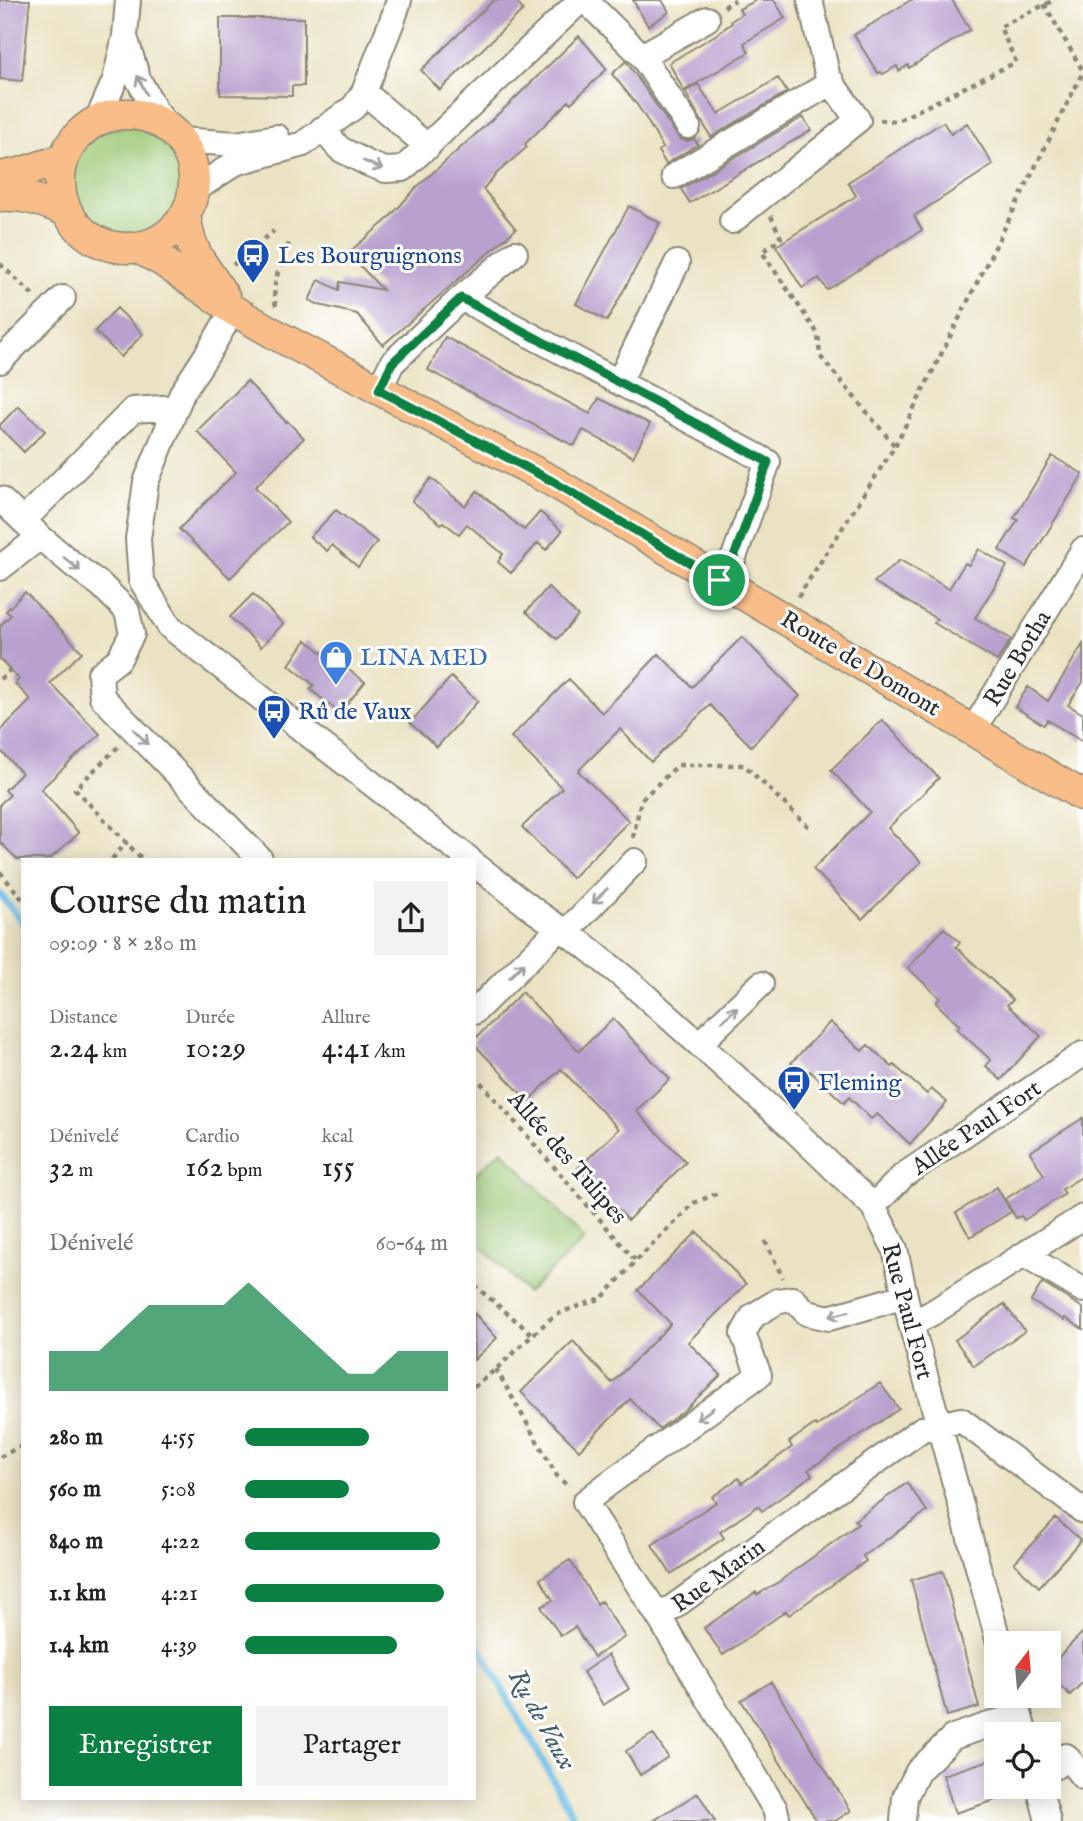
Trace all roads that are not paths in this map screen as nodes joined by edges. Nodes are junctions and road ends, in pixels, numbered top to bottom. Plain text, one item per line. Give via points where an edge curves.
1 (128, 0) edge
2 (399, 0) edge
3 (583, 0) edge
4 (810, 0) edge
5 (707, 19) dead end
6 (125, 37) junction
7 (642, 57) junction
8 (832, 82) junction
9 (364, 92) junction
10 (97, 121) junction
11 (688, 125) dead end
12 (322, 129) junction
13 (176, 134) junction
14 (428, 147) junction
15 (63, 159) junction
16 (674, 176) dead end
17 (0, 177) edge
18 (0, 196) edge
19 (189, 204) junction
20 (66, 211) junction
21 (732, 220) dead end
22 (138, 248) junction
23 (515, 253) dead end
24 (677, 262) dead end
25 (461, 298) junction
26 (56, 304) road end
27 (233, 310) junction
28 (0, 361) edge
29 (619, 382) junction
30 (379, 390) junction
31 (177, 407) junction
32 (0, 499) edge
33 (32, 529) junction
34 (1083, 550) edge
35 (0, 568) edge
36 (719, 580) junction
37 (973, 730) junction
38 (1083, 796) edge
39 (633, 853) road end
40 (259, 858) edge
41 (468, 858) edge
42 (476, 865) edge
43 (563, 930) junction
44 (761, 984) dead end
45 (476, 1010) edge
46 (699, 1044) junction
47 (1083, 1054) edge
48 (908, 1162) dead end
49 (869, 1202) junction
50 (1083, 1217) edge
51 (1024, 1255) junction
52 (1083, 1290) edge
53 (905, 1296) junction
54 (911, 1324) junction
55 (938, 1424) junction
56 (1083, 1510) edge
57 (659, 1617) junction
58 (996, 1631) edge
59 (1019, 1715) edge
60 (1061, 1761) edge
61 (1083, 1777) edge
62 (1042, 1799) edge
63 (778, 1821) edge
64 (902, 1821) edge
65 (1048, 1821) edge

1 - 6 street
2 - 9 street
3 - 7 street
3 - 14 street
4 - 8 street
5 - 7 street
6 - 10 street via 115,80
13 -> 6 street via 156,112 138,79
7 - 11 street
8 - 16 street
8 - 21 street via 859,120
9 - 12 street via 354,107
9 - 14 street
10 - 13 main road via 129,113 152,117
10 - 15 main road via 68,147
12 - 13 street via 236,144
12 -> 14 street via 340,149 385,170 403,169
12 - 19 street via 303,144 235,163
13 - 19 main road via 189,152 196,179
15 - 17 main road
15 - 20 main road via 60,188
18 - 20 main road via 24,197
19 - 22 main road via 176,228 157,242
19 - 27 main road, Route de Domont via 190,239 197,256
20 - 22 main road via 86,235 114,247
22 - 27 main road, Route de Domont
23 - 25 street
24 - 29 street
25 - 29 street
25 - 30 street via 392,363
26 - 28 street
27 - 30 main road, Route de Domont
27 - 31 street
29 - 36 street via 768,462 734,557
30 - 36 main road, Route de Domont via 552,481
31 - 33 street via 133,410
31 - 41 street via 146,482 138,539 141,580 170,627
32 - 33 street
33 - 35 street
33 -> 40 street via 127,611 132,634 119,659 100,674 102,697
34 - 37 street, Rue Botha
36 - 37 main road, Route de Domont
37 - 38 main road, Route de Domont
39 -> 43 street
42 - 43 street, Rue Paul Fort
45 -> 43 street
43 - 46 street, Rue Paul Fort
46 -> 44 street
46 - 49 street, Rue Paul Fort
47 - 49 street, Allée Paul Fort
48 - 49 street
49 - 53 street, Rue Paul Fort via 895,1249
50 - 51 street
51 - 52 street
51 - 54 street
53 - 54 street, Rue Paul Fort
53 -> 57 street via 829,1318 807,1313 793,1299 778,1301 753,1317 743,1334 759,1375 608,1484 591,1511
54 - 55 street, Rue Paul Fort
55 - 56 street via 961,1420
55 - 57 street, Rue Marin via 922,1429
55 - 58 street, Rue Paul Fort
57 - 63 street, Rue Marin
59 - 64 street via 953,1737 918,1771 905,1797
60 - 61 street via 1066,1756
62 - 65 street

